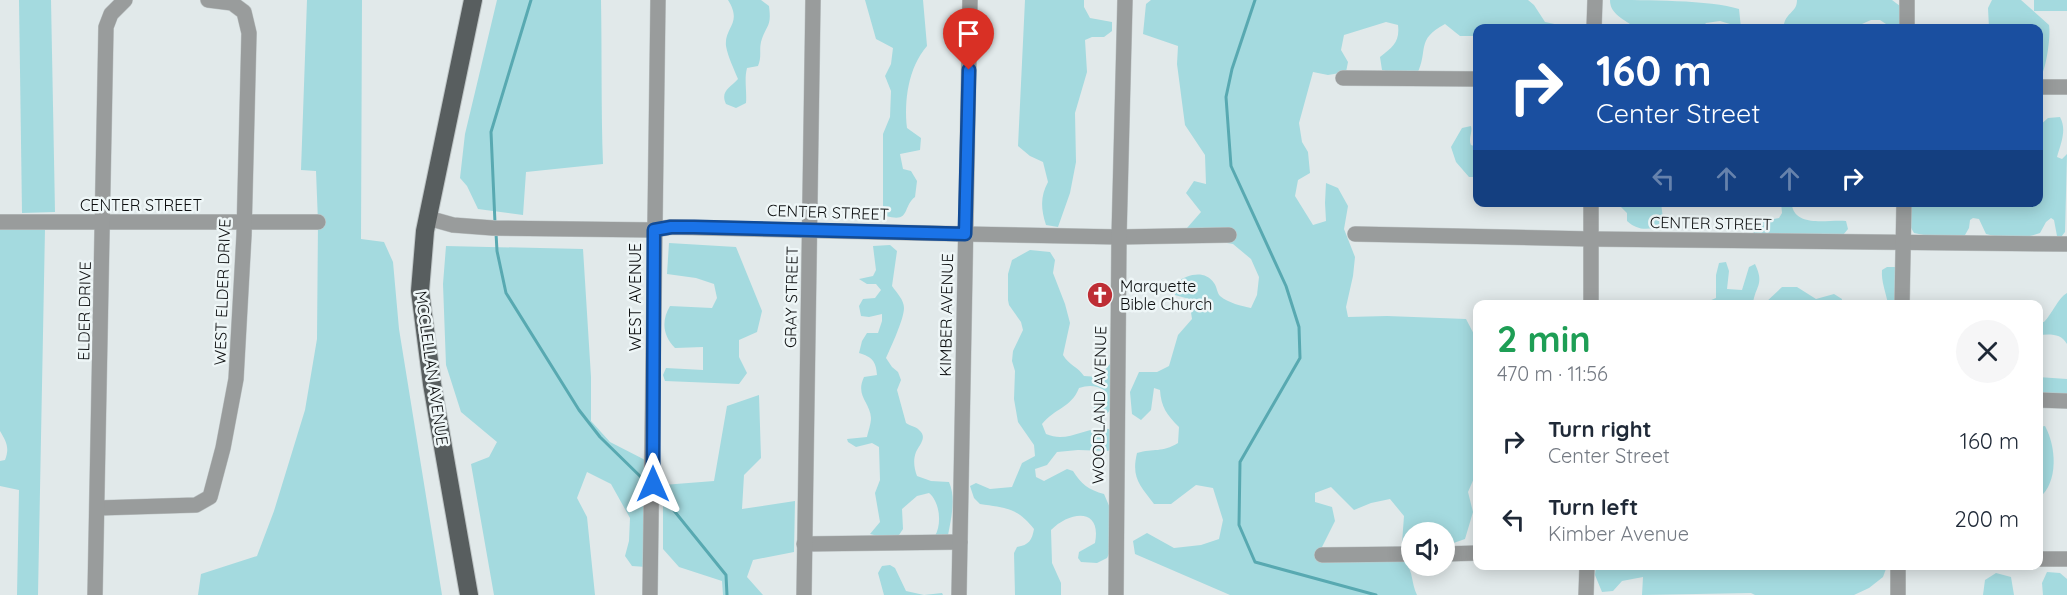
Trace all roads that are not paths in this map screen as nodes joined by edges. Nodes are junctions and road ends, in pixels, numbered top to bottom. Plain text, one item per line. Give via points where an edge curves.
1 (125, 0) edge
2 (208, 0) edge
3 (472, 0) edge
4 (658, 0) edge
5 (813, 0) edge
6 (970, 0) edge
7 (1125, 0) edge
8 (1594, 0) edge
9 (1907, 0) edge
10 (1594, 24) edge
11 (1907, 24) edge
12 (1343, 78) dead end
13 (1473, 79) edge
14 (2043, 87) edge
15 (2067, 87) edge
16 (1591, 207) edge
17 (1904, 207) edge
18 (428, 218) junction
19 (0, 222) edge
20 (318, 222) dead end
21 (103, 223) junction
22 (243, 223) junction
23 (811, 229) junction
24 (654, 230) junction
25 (965, 234) junction
26 (1355, 234) dead end
27 (1229, 235) dead end
28 (1119, 237) junction
29 (1591, 240) junction
30 (1904, 242) junction
31 (2067, 244) edge
32 (1591, 300) edge
33 (1902, 300) edge
34 (2043, 400) edge
35 (2067, 401) edge
36 (98, 508) junction
37 (960, 542) junction
38 (804, 544) junction
39 (1473, 553) edge
40 (1401, 554) edge
41 (1455, 554) edge
42 (1322, 555) dead end
43 (2043, 559) edge
44 (2067, 559) edge
45 (1587, 570) edge
46 (1899, 570) edge
47 (95, 595) edge
48 (469, 595) edge
49 (650, 595) edge
50 (804, 595) edge
51 (959, 595) edge
52 (1116, 595) edge
53 (1586, 595) edge
54 (1898, 595) edge

1 - 21 street, ELDER DRIVE via 111,14 106,27
2 - 22 street, WEST ELDER DRIVE via 232,3 244,12 249,33
3 - 18 main road, MCCLELLAN AVENUE
4 - 24 street, WEST AVENUE
5 - 23 street, GRAY STREET
6 - 25 street, KIMBER AVENUE
7 - 28 street, WOODLAND AVENUE
8 - 10 street
9 - 11 street
12 - 13 street
14 - 15 street
16 - 29 street
17 - 30 street
18 - 24 street, CENTER STREET via 453,225 493,228
18 - 48 main road, MCCLELLAN AVENUE via 420,291
19 - 21 street, CENTER STREET
20 - 22 street, CENTER STREET
21 - 22 street, CENTER STREET
21 - 36 street, ELDER DRIVE
22 - 36 street, WEST ELDER DRIVE via 236,379 210,497 196,505
23 - 24 street, CENTER STREET
23 - 25 street, CENTER STREET
23 - 38 street, GRAY STREET
24 - 49 street, WEST AVENUE
25 - 28 street, CENTER STREET
25 - 37 street, KIMBER AVENUE
26 - 29 street, CENTER STREET
27 - 28 street, CENTER STREET
28 - 52 street, WOODLAND AVENUE
29 - 30 street, CENTER STREET
29 - 32 street
30 - 31 street, CENTER STREET
30 - 33 street
34 - 35 street
36 - 47 street, ELDER DRIVE
37 - 38 street
37 - 51 street, KIMBER AVENUE
38 - 50 street, GRAY STREET
39 - 41 street
40 - 42 street
43 - 44 street
45 - 53 street
46 - 54 street

